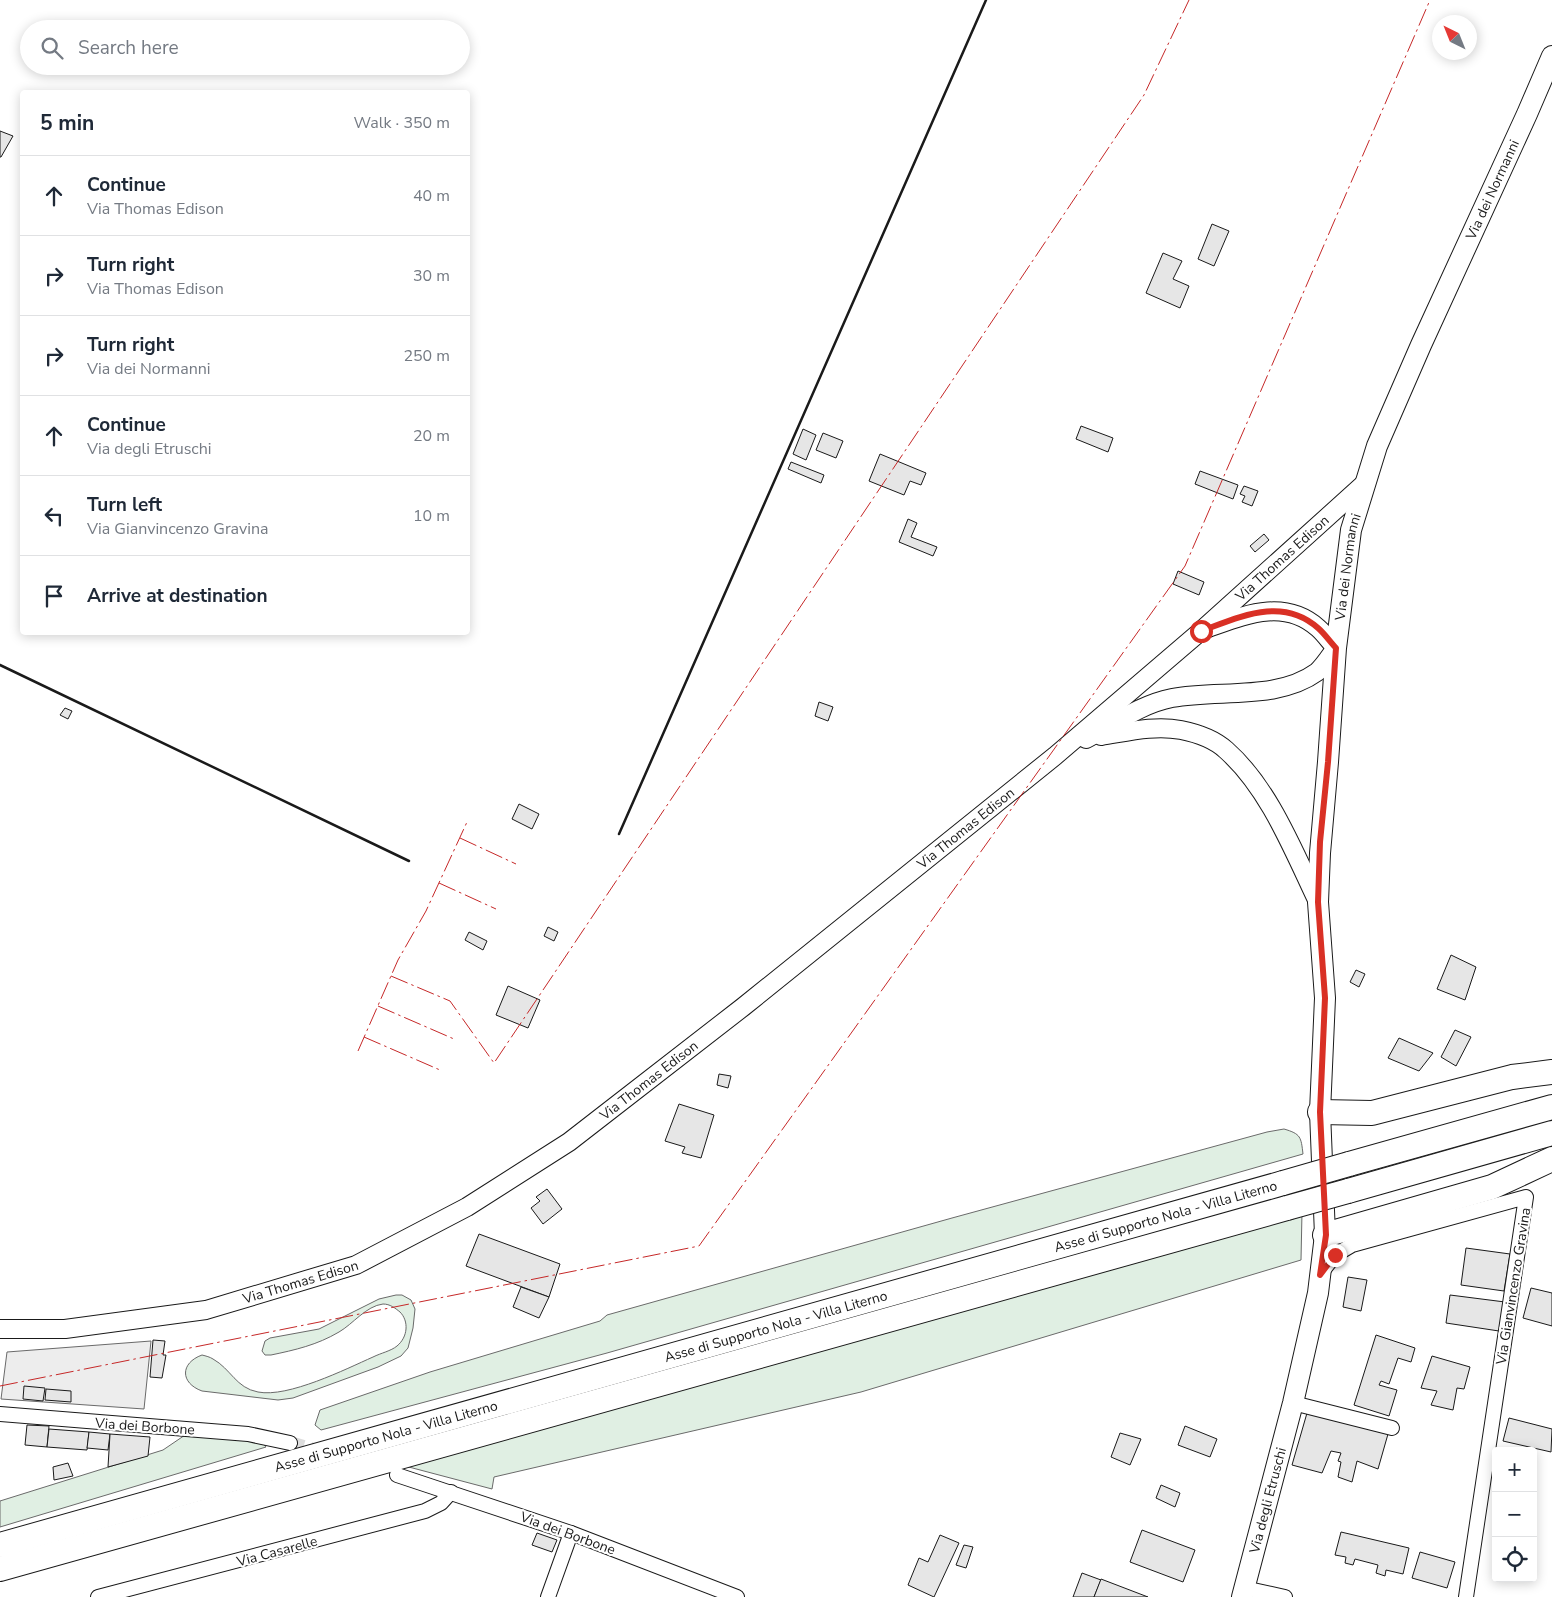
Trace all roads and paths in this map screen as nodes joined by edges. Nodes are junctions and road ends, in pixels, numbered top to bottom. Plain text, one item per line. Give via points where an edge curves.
1 (1552, 56) edge
2 (1364, 484) junction
3 (1201, 631) junction
4 (1336, 648) junction
5 (1088, 738) junction
6 (1055, 756) junction
7 (1318, 902) junction
8 (1552, 1072) edge
9 (1552, 1107) edge
10 (1320, 1112) junction
11 (1552, 1133) edge
12 (1552, 1159) edge
13 (1326, 1235) junction
14 (1320, 1275) junction
15 (0, 1329) edge
16 (1293, 1403) junction
17 (0, 1414) edge
18 (1392, 1428) dead end
19 (290, 1443) tunnel mouth
20 (397, 1475) dead end
21 (451, 1492) junction
22 (571, 1533) junction
23 (0, 1545) edge
24 (0, 1569) edge
25 (1243, 1592) edge
26 (98, 1597) edge
27 (548, 1597) edge
28 (737, 1597) edge
29 (1285, 1597) edge
30 (1466, 1597) edge

1 - 2 main road, Via dei Normanni via 1421,345
2 - 3 street, Via Thomas Edison
2 - 4 main road, Via dei Normanni via 1351,530
3 - 4 street, Via Thomas Edison via 1262,611 1287,612 1318,628
3 - 6 street, Via Thomas Edison
4 - 5 street via 1318,671 1294,685 1266,692 1171,698 1141,709
4 - 7 main road, Via dei Normanni
5 - 6 street
5 - 7 street via 1144,729 1180,730 1205,737 1225,749 1272,806
6 - 15 street, Via Thomas Edison via 743,1007 569,1142 467,1207 356,1265 206,1310 65,1329
7 - 10 main road, Via dei Normanni via 1325,998
8 - 10 highway via 1512,1077 1372,1113
9 - 23 highway, Asse di Supporto Nola - Villa Literno, bridge
10 - 13 main road, Via dei Normanni
11 - 24 highway, Asse di Supporto Nola - Villa Literno, bridge
12 - 13 highway via 1492,1187
13 - 14 main road, Via degli Etruschi
14 - 16 main road, Via degli Etruschi
14 - 30 street, Via Gianvincenzo Gravina via 1335,1255 1352,1246 1526,1197
16 - 18 street
16 - 25 main road, Via degli Etruschi
17 - 19 street, Via dei Borbone via 248,1434
20 - 21 street, Via dei Borbone
21 - 22 street, Via dei Borbone
21 - 26 street, Via Casarelle via 441,1503 425,1511
22 - 27 street
22 - 28 street, Via dei Borbone
25 - 29 street

